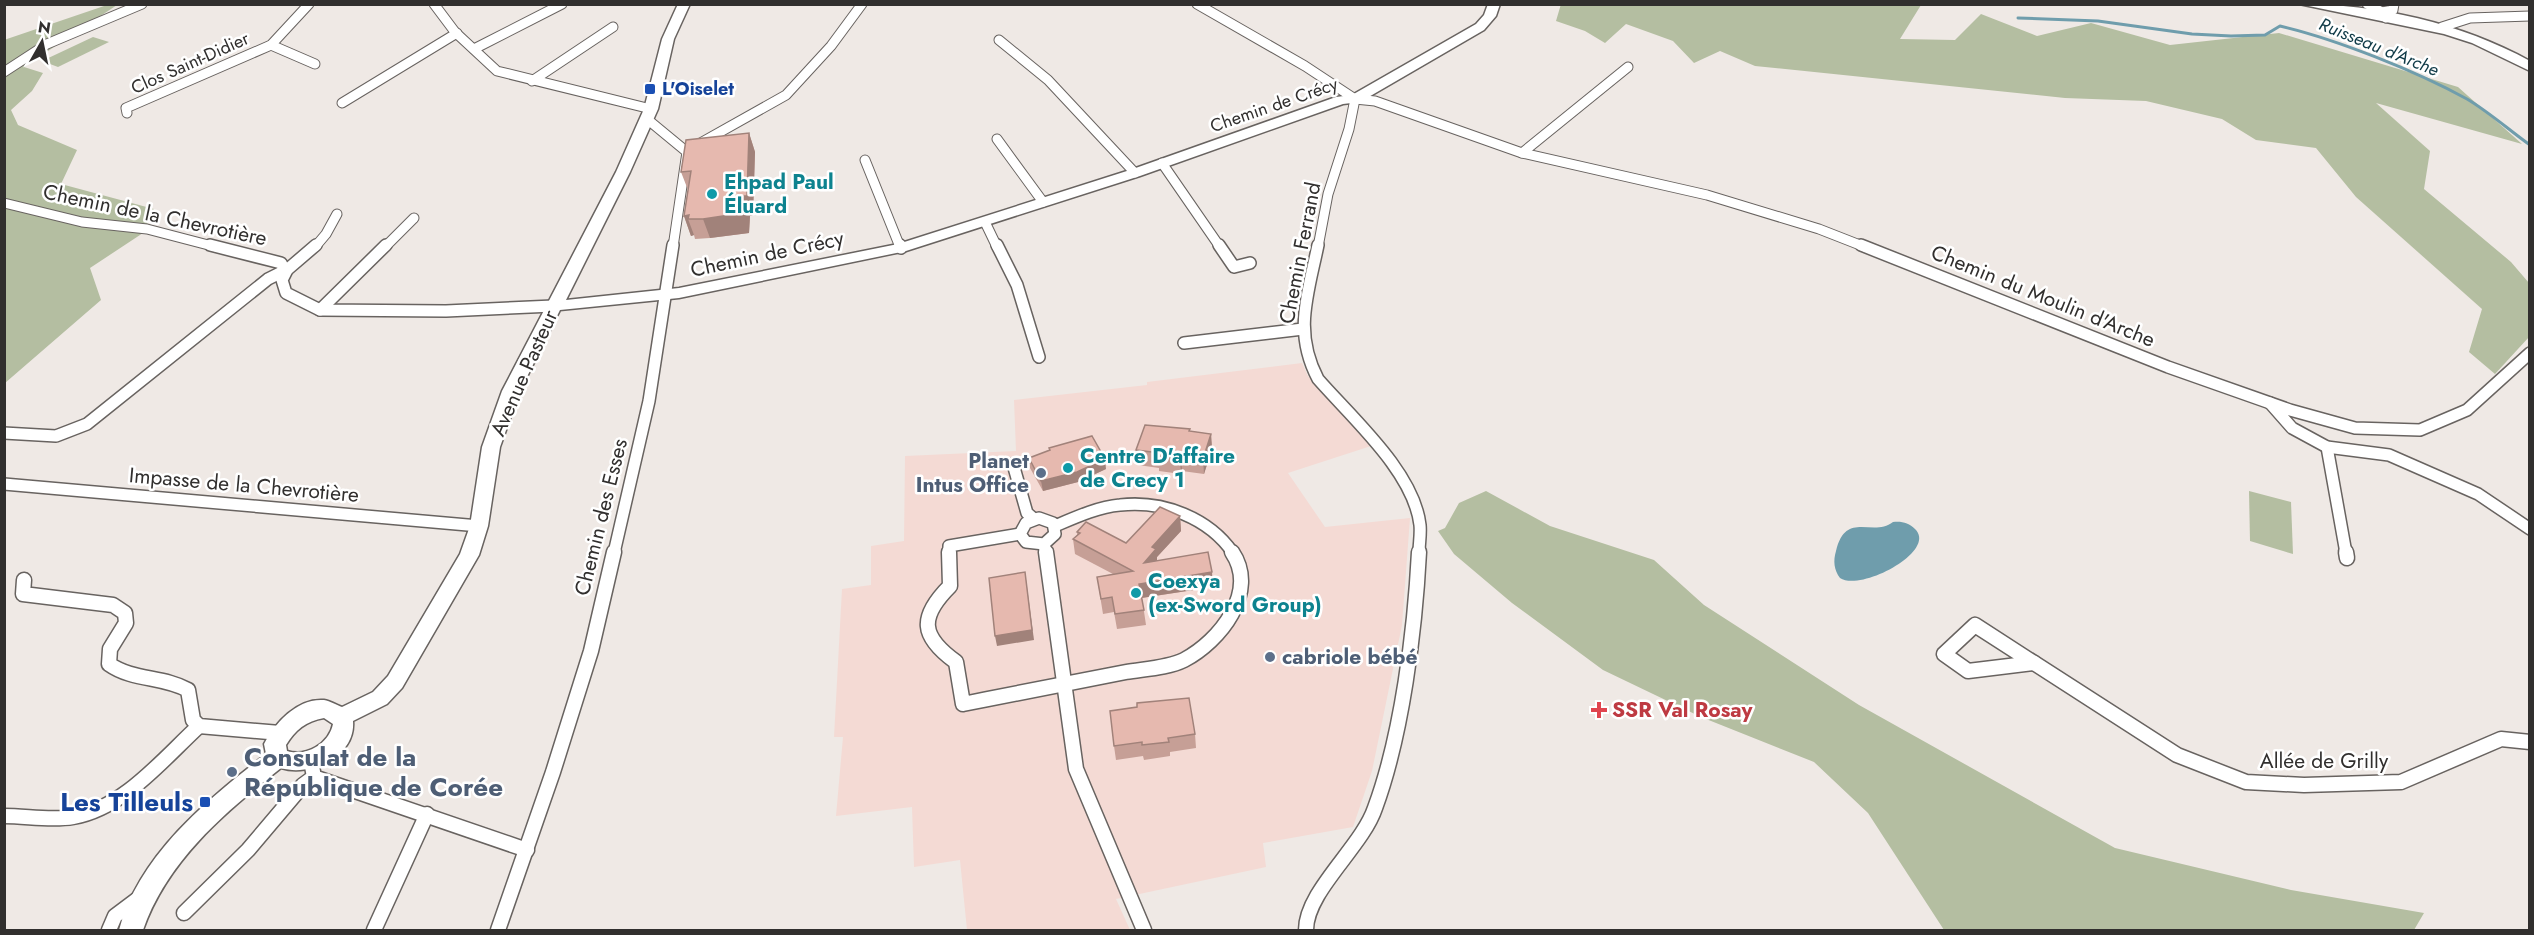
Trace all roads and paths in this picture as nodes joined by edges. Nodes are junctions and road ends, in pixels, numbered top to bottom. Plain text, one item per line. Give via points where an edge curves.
1 (142, 4) edge
2 (309, 4) edge
3 (434, 4) edge
4 (562, 4) edge
5 (684, 4) edge
6 (862, 4) edge
7 (1197, 4) edge
8 (1494, 4) edge
9 (2305, 4) edge
10 (2367, 4) edge
11 (2394, 4) edge
12 (2384, 15) junction
13 (2529, 15) edge
14 (613, 27) dead end
15 (2442, 27) junction
16 (457, 33) junction
17 (999, 40) dead end
18 (271, 45) junction
19 (474, 49) junction
20 (315, 64) dead end
21 (1628, 67) dead end
22 (2529, 67) edge
23 (4, 72) edge
24 (532, 81) junction
25 (1355, 99) junction
26 (342, 103) dead end
27 (127, 113) dead end
28 (649, 114) junction
29 (997, 140) dead end
30 (687, 152) junction
31 (1522, 153) junction
32 (865, 160) dead end
33 (1162, 163) junction
34 (1135, 173) junction
35 (1043, 202) junction
36 (4, 203) edge
37 (337, 214) dead end
38 (414, 218) dead end
39 (986, 222) junction
40 (901, 248) junction
41 (1250, 263) dead end
42 (286, 272) junction
43 (665, 296) junction
44 (553, 306) junction
45 (320, 310) junction
46 (1303, 329) junction
47 (1184, 343) dead end
48 (2529, 353) edge
49 (1039, 357) dead end
50 (2269, 402) junction
51 (4, 433) edge
52 (2327, 447) junction
53 (1013, 464) dead end
54 (4, 484) edge
55 (1034, 519) junction
56 (479, 526) junction
57 (1055, 526) junction
58 (2529, 529) edge
59 (1020, 534) junction
60 (1044, 544) junction
61 (2347, 558) dead end
62 (24, 580) dead end
63 (2035, 663) junction
64 (1063, 683) junction
65 (342, 717) junction
66 (199, 726) junction
67 (280, 733) junction
68 (2529, 742) edge
69 (278, 758) junction
70 (312, 769) junction
71 (427, 814) junction
72 (4, 816) edge
73 (527, 850) junction
74 (149, 890) junction
75 (184, 912) dead end
76 (109, 930) edge
77 (131, 930) edge
78 (374, 930) edge
79 (498, 930) edge
80 (1144, 930) edge
81 (1306, 930) edge

1 - 23 street via 47,44
2 - 18 street, Clos Saint-Didier
3 - 16 street
4 - 19 street
5 - 28 street, Avenue Pasteur via 668,39
6 - 30 street via 786,95
7 - 25 street
8 - 25 street, Chemin de Crécy via 1480,27
9 - 12 street
10 - 12 street
11 - 12 street via 2393,10
12 - 15 street
13 - 15 street via 2465,19
14 - 24 street
15 - 22 street via 2487,43
16 - 19 street
16 - 26 street
17 - 34 street via 1048,80
18 - 20 street, Clos Saint-Didier
18 - 27 street, Clos Saint-Didier via 126,108
19 - 24 street via 497,70
21 - 31 street
24 - 28 street
25 - 31 street, Chemin du Moulin d'Arche via 1375,101
25 - 33 street, Chemin de Crécy via 1341,100
25 - 46 street, Chemin Ferrand via 1328,194
28 - 30 street
28 - 44 street, Avenue Pasteur
29 - 35 street
30 - 43 street, Chemin des Esses
31 - 50 street, Chemin du Moulin d'Arche via 1707,195 1819,229 2135,354
32 - 40 street
33 - 34 street, Chemin de Crécy
33 - 41 street via 1234,267
34 - 35 street, Chemin de Crécy
35 - 39 street, Chemin de Crécy
36 - 42 street, Chemin de la Chevrotière via 82,222 147,229 281,262
37 - 42 street via 328,233
38 - 45 street
39 - 40 street, Chemin de Crécy
39 - 49 street via 1017,285
40 - 43 street, Chemin de Crécy
42 - 45 street, Chemin de la Chevrotière via 282,280 286,293
42 - 51 street via 268,279 68,436
43 - 44 street, Chemin de Crécy
43 - 73 street, Chemin des Esses via 644,430 591,651
44 - 45 street, Chemin de la Chevrotière via 446,311
44 - 56 street, Avenue Pasteur via 500,419 491,447
46 - 47 street
46 - 81 street, Chemin Ferrand via 1306,352 1318,379 1398,471 1420,525 1407,665 1392,747 1375,810 1351,852 1321,889
48 - 50 street, Chemin du Moulin d'Arche via 2467,410 2420,430 2355,428
50 - 52 street via 2292,428
52 - 58 street via 2389,455 2478,494
52 - 61 street via 2336,514
53 - 55 street via 1027,513
54 - 56 street, Impasse de la Chevrotière
55 - 57 street via 1044,519
55 - 59 street via 1024,525
56 - 65 street, Avenue Pasteur via 468,555 395,682 380,698
57 - 60 street via 1055,534
57 - 64 street via 1126,504 1152,505 1194,516 1213,528 1234,554 1242,581 1241,598 1231,622 1204,649 1183,662
59 - 60 street via 1026,542
59 - 64 street via 949,546 950,586 932,606 926,627 938,651 956,662 963,704 1031,693
60 - 64 street
62 - 66 street via 23,594 113,605 125,613 126,623 110,649 109,664 121,675 177,682 188,690 193,720
63 - 63 street, Allée de Grilly via 1975,625 1944,654 1968,671
63 - 68 street, Allée de Grilly via 2177,755 2246,782 2401,782 2501,739
64 - 80 street via 1076,769
65 - 67 street via 334,711 315,710 295,719
65 - 70 street via 342,737
66 - 67 street
66 - 72 street via 102,807 75,817
67 - 69 street via 275,744
69 - 70 street
69 - 74 street via 210,813 176,851
70 - 71 street
70 - 75 street via 303,785 225,874
71 - 73 street
71 - 78 street
73 - 79 street, Chemin des Esses
74 - 76 street via 116,916
74 - 77 street

